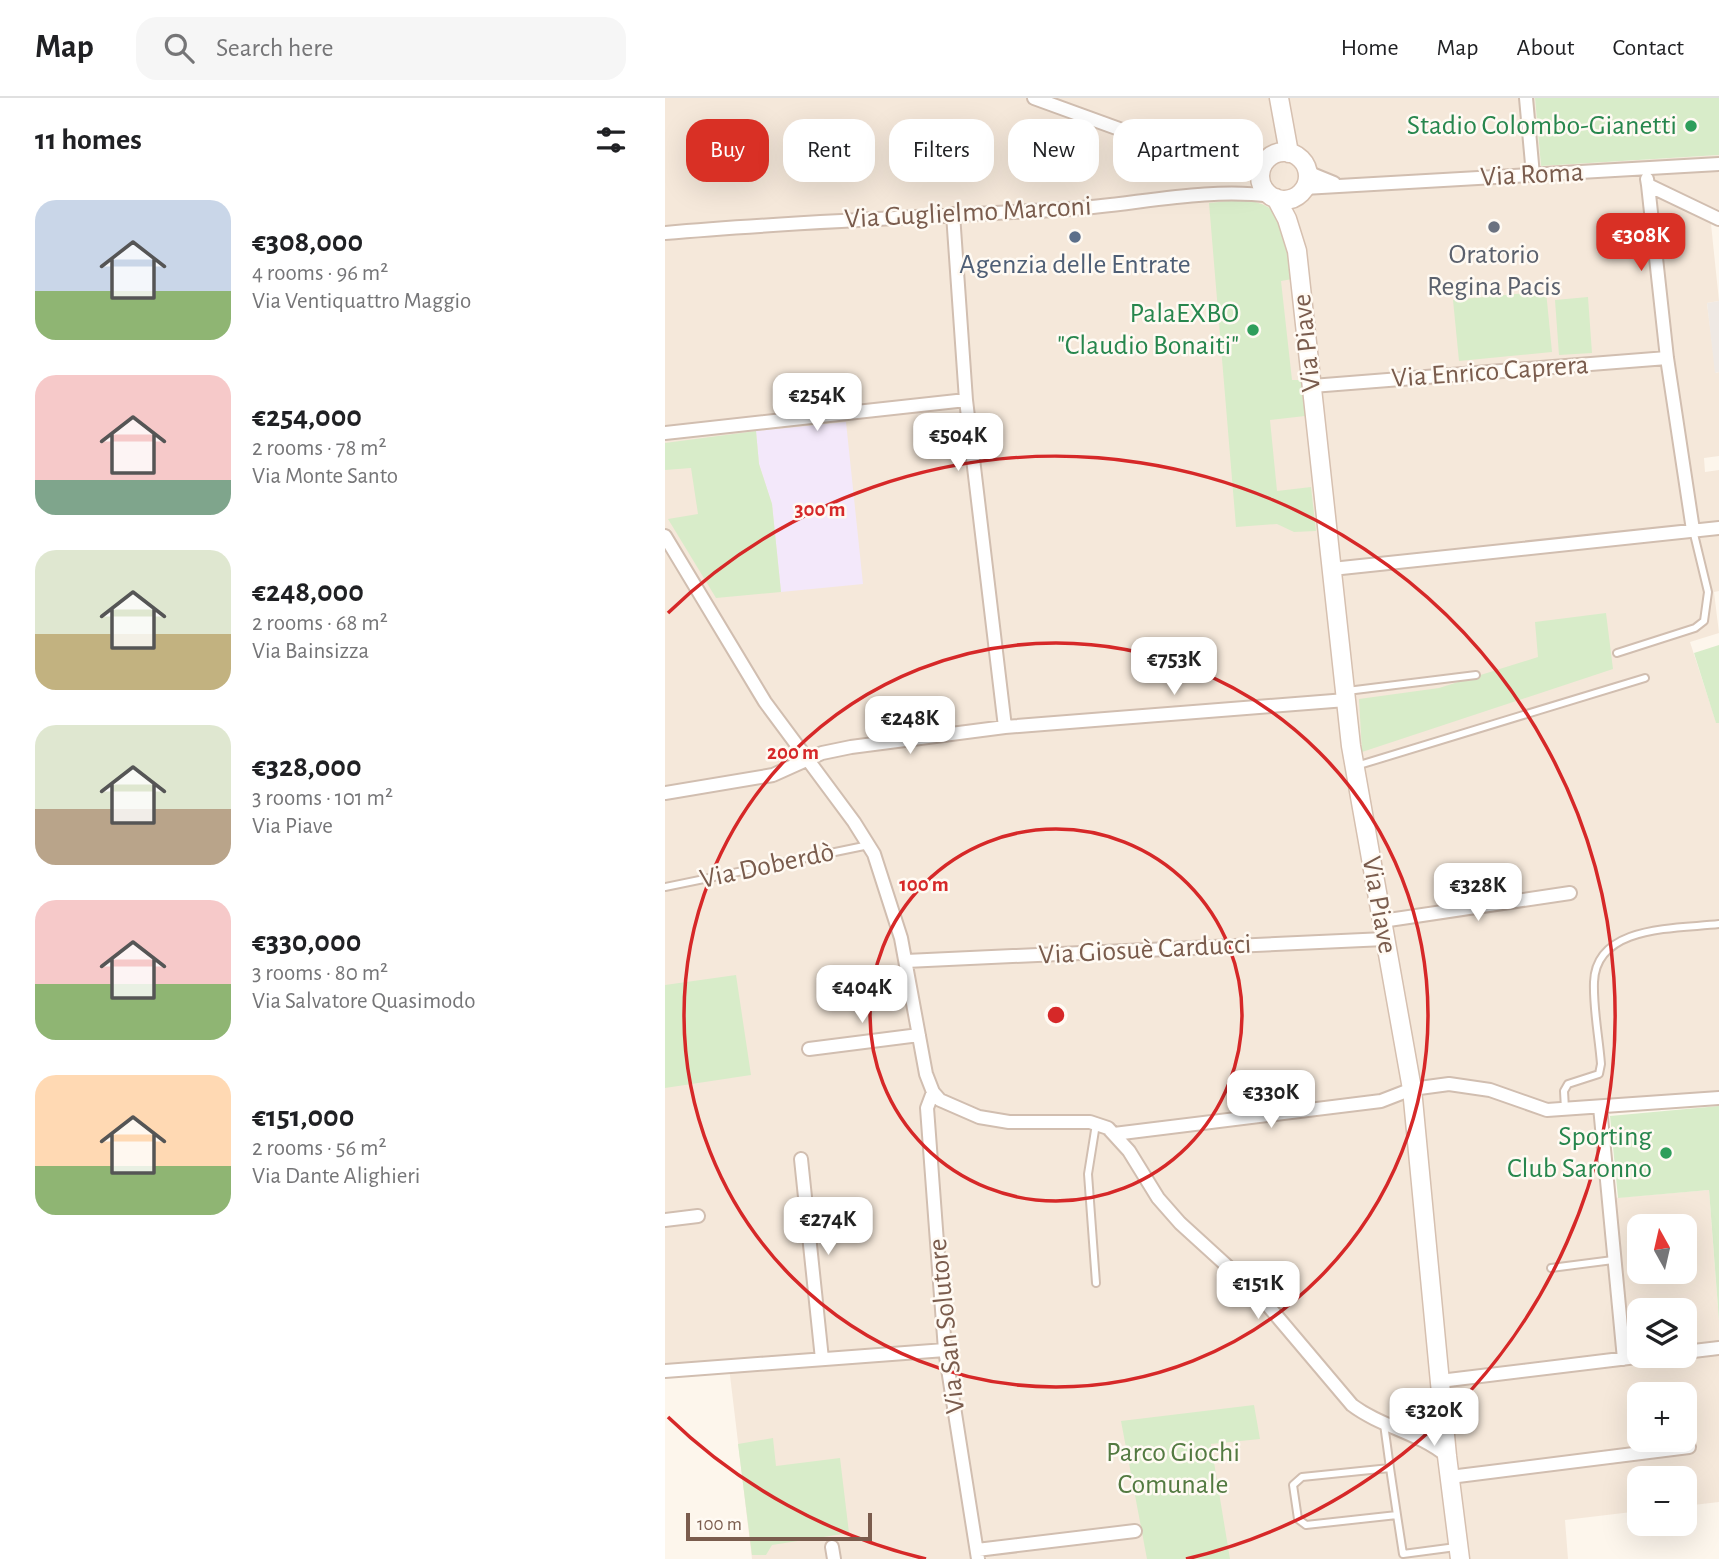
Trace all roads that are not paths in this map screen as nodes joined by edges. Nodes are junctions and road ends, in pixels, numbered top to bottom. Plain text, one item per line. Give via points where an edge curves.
1 (1034, 98) edge
2 (1278, 98) edge
3 (1527, 98) edge
4 (1113, 127) edge
5 (1282, 153) junction
6 (1719, 164) edge
7 (1263, 167) edge
8 (1646, 168) junction
9 (1532, 175) junction
10 (1261, 182) edge
11 (1303, 185) junction
12 (1648, 185) junction
13 (1273, 197) junction
14 (953, 214) junction
15 (1719, 219) edge
16 (665, 233) edge
17 (1297, 251) junction
18 (1667, 358) junction
19 (1312, 386) junction
20 (966, 400) junction
21 (665, 433) edge
22 (1719, 528) edge
23 (1693, 530) junction
24 (665, 536) edge
25 (1332, 569) junction
26 (1616, 653) dead end
27 (1476, 676) dead end
28 (1645, 678) dead end
29 (1346, 696) junction
30 (1005, 727) junction
31 (806, 762) junction
32 (1354, 767) junction
33 (665, 793) edge
34 (869, 845) junction
35 (665, 887) edge
36 (1570, 893) dead end
37 (1719, 924) edge
38 (1383, 930) junction
39 (906, 961) junction
40 (919, 1035) junction
41 (809, 1049) dead end
42 (1412, 1089) junction
43 (933, 1092) junction
44 (1719, 1098) edge
45 (1600, 1107) junction
46 (1565, 1109) junction
47 (1096, 1123) junction
48 (1114, 1134) junction
49 (801, 1159) dead end
50 (698, 1216) dead end
51 (665, 1220) edge
52 (1613, 1260) junction
53 (1551, 1268) dead end
54 (1096, 1283) dead end
55 (1719, 1348) edge
56 (945, 1350) junction
57 (1697, 1351) edge
58 (822, 1359) junction
59 (1624, 1359) junction
60 (1627, 1359) edge
61 (665, 1371) edge
62 (1440, 1381) junction
63 (1383, 1421) junction
64 (1444, 1426) junction
65 (1414, 1434) junction
66 (1649, 1452) edge
67 (1447, 1456) junction
68 (1390, 1468) junction
69 (1450, 1477) junction
70 (1397, 1515) junction
71 (1135, 1531) dead end
72 (1459, 1553) edge
73 (978, 1555) edge

1 - 4 street
2 - 5 street
3 - 9 street
5 - 7 street
5 - 11 street via 1298,157
6 - 8 street, Via Roma
8 - 9 street, Via Roma
8 - 12 street
9 - 11 street, Via Roma
10 - 13 street
11 - 13 street via 1286,200
11 - 17 street, Via Piave
12 - 15 street
12 - 18 street
13 - 14 street, Via Guglielmo Marconi via 1214,196
13 - 17 street, Via Piave via 1287,219
14 - 16 street, Via Guglielmo Marconi
14 - 20 street
17 - 19 street, Via Piave
18 - 19 street, Via Enrico Caprera
18 - 23 street
19 - 25 street, Via Piave
20 - 21 street
20 - 30 street
22 - 23 street
23 - 25 street
23 - 26 lane via 1708,593 1704,621 1695,628
24 - 31 street
25 - 29 street, Via Piave
27 - 29 lane
28 - 32 lane
29 - 30 street
29 - 32 street, Via Piave
30 - 31 street via 851,747
31 - 33 street via 773,775
31 - 34 street
32 - 38 street, Via Piave
34 - 35 lane, Via Doberdò
34 - 39 street
36 - 38 street, Via Giosuè Carducci
37 - 46 lane via 1636,934 1609,950 1597,965 1594,981 1599,1074 1568,1084
38 - 39 street, Via Giosuè Carducci
38 - 42 street, Via Piave
39 - 40 street
40 - 41 street
40 - 43 street
42 - 46 street via 1465,1084 1534,1108
42 - 48 street via 1381,1101
42 - 62 street, Via Piave
43 - 47 street via 950,1105 992,1120
43 - 56 street, Via San Solutore via 927,1108
44 - 45 street
45 - 46 street
45 - 52 street
47 - 48 street
47 - 54 lane via 1088,1174
48 - 63 street via 1180,1223 1259,1295 1352,1405
49 - 58 street
50 - 51 street
52 - 53 lane
52 - 59 street
55 - 57 street
56 - 58 street
56 - 73 street, Via San Solutore
58 - 61 street
59 - 60 street
59 - 62 street
62 - 64 street, Via Piave
63 - 65 street
63 - 68 lane
64 - 65 street
64 - 67 street, Via Piave
65 - 67 street
66 - 69 street
67 - 69 street, Via Piave
68 - 70 lane
68 - 70 lane via 1302,1477 1293,1485 1298,1519 1306,1525
69 - 72 street, Via Piave
70 - 72 lane via 1403,1554
71 - 73 street

